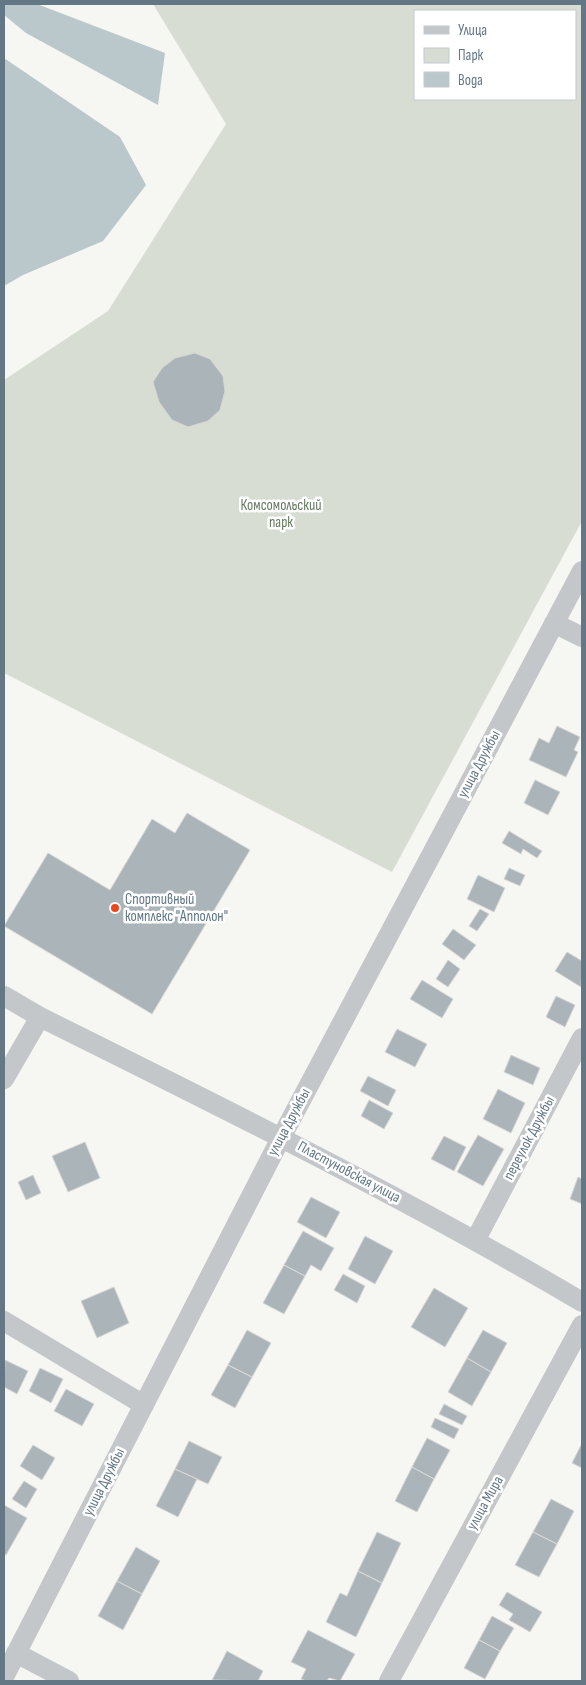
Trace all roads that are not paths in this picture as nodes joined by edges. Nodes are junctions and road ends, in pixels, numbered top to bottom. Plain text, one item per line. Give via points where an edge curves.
1 (582, 571) edge
2 (554, 623) junction
3 (582, 637) edge
4 (4, 996) edge
5 (40, 1017) junction
6 (582, 1038) edge
7 (4, 1080) edge
8 (282, 1136) junction
9 (476, 1239) junction
10 (582, 1302) edge
11 (4, 1321) edge
12 (582, 1325) edge
13 (144, 1405) junction
14 (16, 1653) junction
15 (4, 1677) edge
16 (69, 1681) edge
17 (389, 1681) edge

1 - 2 street, улица Дружбы
2 - 3 street
2 - 8 street, улица Дружбы
4 - 5 street, Пластуновская улица
5 - 7 street
5 - 8 street, Пластуновская улица
6 - 9 street, переулок Дружбы
8 - 9 street, Пластуновская улица
8 - 13 street, улица Дружбы
9 - 10 street, Пластуновская улица
11 - 13 street
12 - 17 street, улица Мира
13 - 14 street, улица Дружбы
14 - 15 street, улица Дружбы
14 - 16 street

